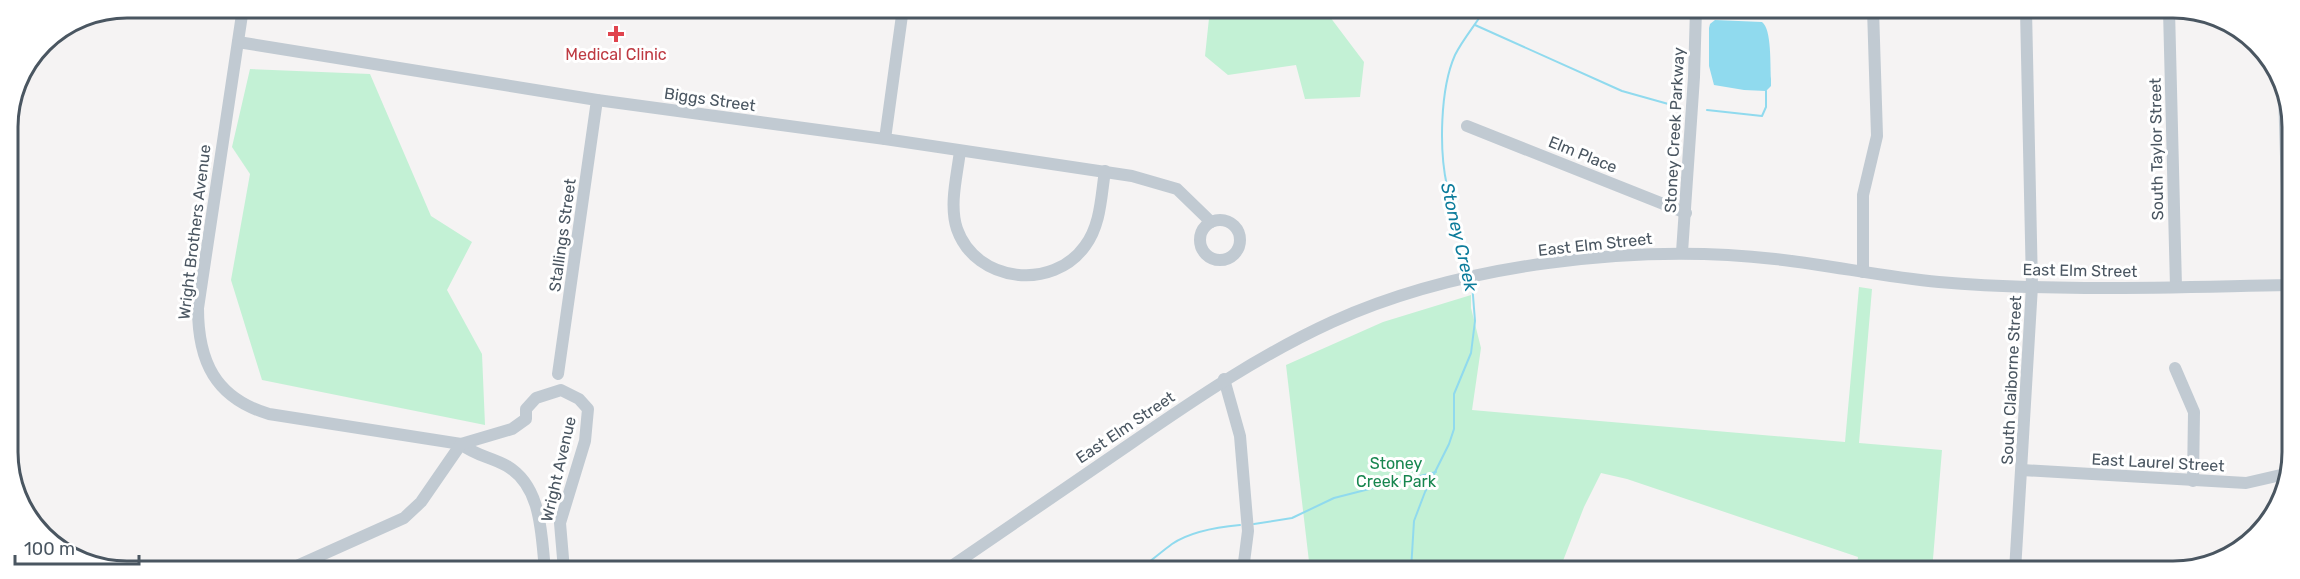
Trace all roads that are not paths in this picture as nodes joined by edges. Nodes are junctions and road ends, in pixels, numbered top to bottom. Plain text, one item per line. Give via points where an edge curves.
1 (242, 18) edge
2 (902, 18) edge
3 (1696, 18) edge
4 (1873, 18) edge
5 (2026, 18) edge
6 (2169, 18) edge
7 (238, 42) junction
8 (597, 100) junction
9 (1467, 126) dead end
10 (885, 139) junction
11 (960, 151) junction
12 (1105, 171) junction
13 (1686, 213) junction
14 (1211, 222) dead end
15 (1682, 252) junction
16 (1863, 272) junction
17 (2282, 285) edge
18 (2032, 286) junction
19 (2176, 287) junction
20 (2175, 368) dead end
21 (558, 374) dead end
22 (1224, 379) junction
23 (461, 444) junction
24 (2022, 470) junction
25 (2280, 475) edge
26 (2193, 481) junction
27 (308, 561) edge
28 (544, 561) edge
29 (563, 561) edge
30 (971, 561) edge
31 (1244, 561) edge
32 (2016, 561) edge

1 - 7 street, Wright Brothers Avenue
2 - 10 street
3 - 13 street, Stoney Creek Parkway
4 - 16 street via 1876,136 1863,195
5 - 18 street, South Claiborne Street
6 - 19 street, South Taylor Street
7 - 8 street, Biggs Street
7 - 23 street, Wright Brothers Avenue via 198,308 198,334 214,376 224,391 268,414
8 - 10 street, Biggs Street
8 - 21 street, Stallings Street
9 - 13 street, Elm Place
10 - 11 street, Biggs Street
11 - 12 street, Biggs Street
11 - 12 street via 953,207 957,230 983,263 1023,276 1045,274 1067,264 1085,247 1096,226
12 - 14 street, Biggs Street via 1177,189
13 - 15 street, Stoney Creek Parkway
15 - 16 street, East Elm Street via 1775,258
15 - 22 street, East Elm Street via 1571,259 1465,279 1400,297 1332,322
16 - 18 street, East Elm Street via 1939,282
17 - 19 street, East Elm Street
18 - 19 street, East Elm Street
18 - 24 street, South Claiborne Street
20 - 26 street via 2194,412
22 - 30 street, East Elm Street
22 - 31 street via 1240,436 1248,531
23 - 27 street via 428,493 404,518
23 - 28 street, Wright Avenue via 472,453 505,464 530,489
23 - 29 street, Wright Avenue via 512,429 526,419 526,409 536,398 561,390 588,409 585,441 560,523
24 - 26 street, East Laurel Street
24 - 32 street, South Claiborne Street
25 - 26 street, East Laurel Street via 2246,483

